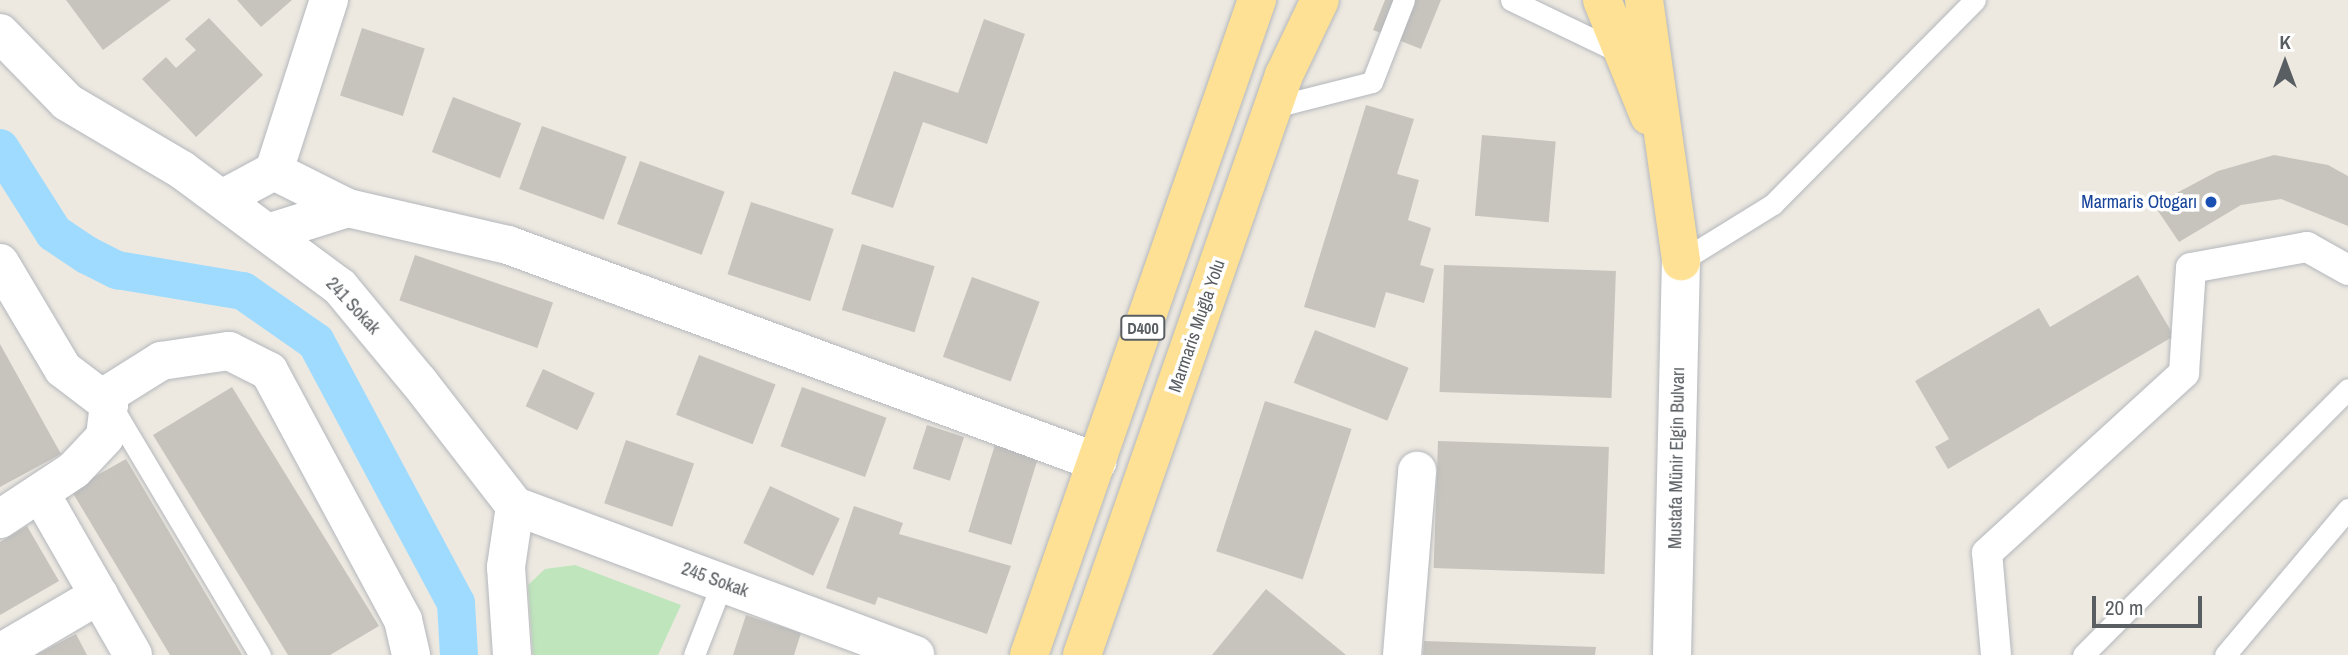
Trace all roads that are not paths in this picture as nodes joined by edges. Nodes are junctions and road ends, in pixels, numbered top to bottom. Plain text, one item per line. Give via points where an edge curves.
1 (329, 0) edge
2 (1257, 0) edge
3 (1320, 0) edge
4 (1404, 0) edge
5 (1511, 0) edge
6 (1602, 0) edge
7 (1644, 0) edge
8 (1975, 0) edge
9 (0, 33) edge
10 (1624, 54) junction
11 (1274, 107) junction
12 (1669, 167) junction
13 (274, 171) junction
14 (222, 199) junction
15 (348, 208) junction
16 (268, 233) junction
17 (1681, 261) junction
18 (0, 263) edge
19 (2348, 270) edge
20 (2348, 388) edge
21 (106, 401) junction
22 (1097, 462) junction
23 (1416, 471) dead end
24 (42, 496) junction
25 (515, 506) junction
26 (2348, 509) edge
27 (0, 519) edge
28 (722, 583) junction
29 (99, 594) junction
30 (0, 653) edge
31 (133, 655) edge
32 (260, 655) edge
33 (411, 655) edge
34 (512, 655) edge
35 (694, 655) edge
36 (915, 655) edge
37 (1029, 655) edge
38 (1082, 655) edge
39 (1402, 655) edge
40 (1672, 655) edge
41 (1996, 655) edge
42 (2083, 655) edge
43 (2225, 655) edge

1 - 13 street
2 - 22 highway, D400
3 - 11 highway, Marmaris Muğla Yolu / D400
4 - 11 lane via 1373,82
5 - 10 lane
6 - 10 highway
7 - 12 highway
8 - 17 lane via 1773,204
9 - 14 street, 241 Sokak via 67,102
10 - 12 highway
11 - 38 highway, Marmaris Muğla Yolu / D400
12 - 17 highway
13 - 14 street
13 - 15 street
14 - 16 street, 241 Sokak
15 - 16 street
15 - 22 street via 508,245
16 - 25 street, 241 Sokak via 340,287
17 - 40 street, Mustafa Münir Elgin Bulvarı
18 - 21 street via 64,369
19 - 41 street via 2307,247 2191,268 2184,373 1987,553
20 - 42 lane
21 - 24 street via 105,437
21 - 32 lane
21 - 33 street via 161,361 229,351 269,371 403,620
22 - 37 highway, D400
23 - 39 street
24 - 27 street
24 - 29 street
25 - 28 street, 245 Sokak
25 - 34 street via 506,567
26 - 43 lane
28 - 35 lane
28 - 36 street, 245 Sokak
29 - 30 street
29 - 31 street

